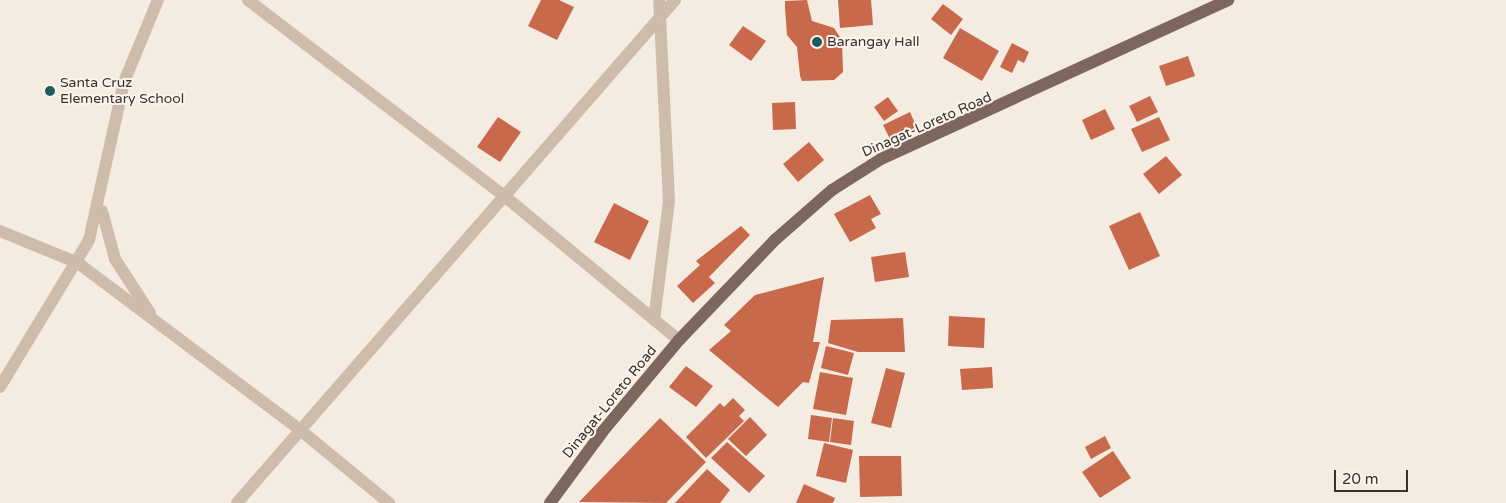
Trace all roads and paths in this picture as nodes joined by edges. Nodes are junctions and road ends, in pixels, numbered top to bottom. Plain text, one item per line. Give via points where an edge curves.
1 (158, 0) edge
2 (248, 0) edge
3 (660, 0) edge
4 (675, 0) edge
5 (1228, 0) edge
6 (659, 17) junction
7 (101, 191) junction
8 (503, 195) junction
9 (0, 230) edge
10 (78, 263) junction
11 (654, 320) junction
12 (165, 329) junction
13 (679, 340) junction
14 (0, 387) edge
15 (299, 429) junction
16 (237, 503) edge
17 (389, 503) edge
18 (550, 503) edge

1 - 7 street via 124,82
2 - 8 street
3 - 6 street
4 - 6 street
5 - 13 main road, Dinagat-Loreto Road via 852,177 782,232
6 - 8 street
6 - 11 street via 669,146 669,200
7 - 10 street via 89,240
7 - 12 street via 102,224 115,259
8 - 11 street
8 - 15 street
9 - 10 street
10 - 12 street
10 - 14 street
11 - 13 street
12 - 15 street
13 - 18 main road, Dinagat-Loreto Road via 603,431
15 - 16 street
15 - 17 street

